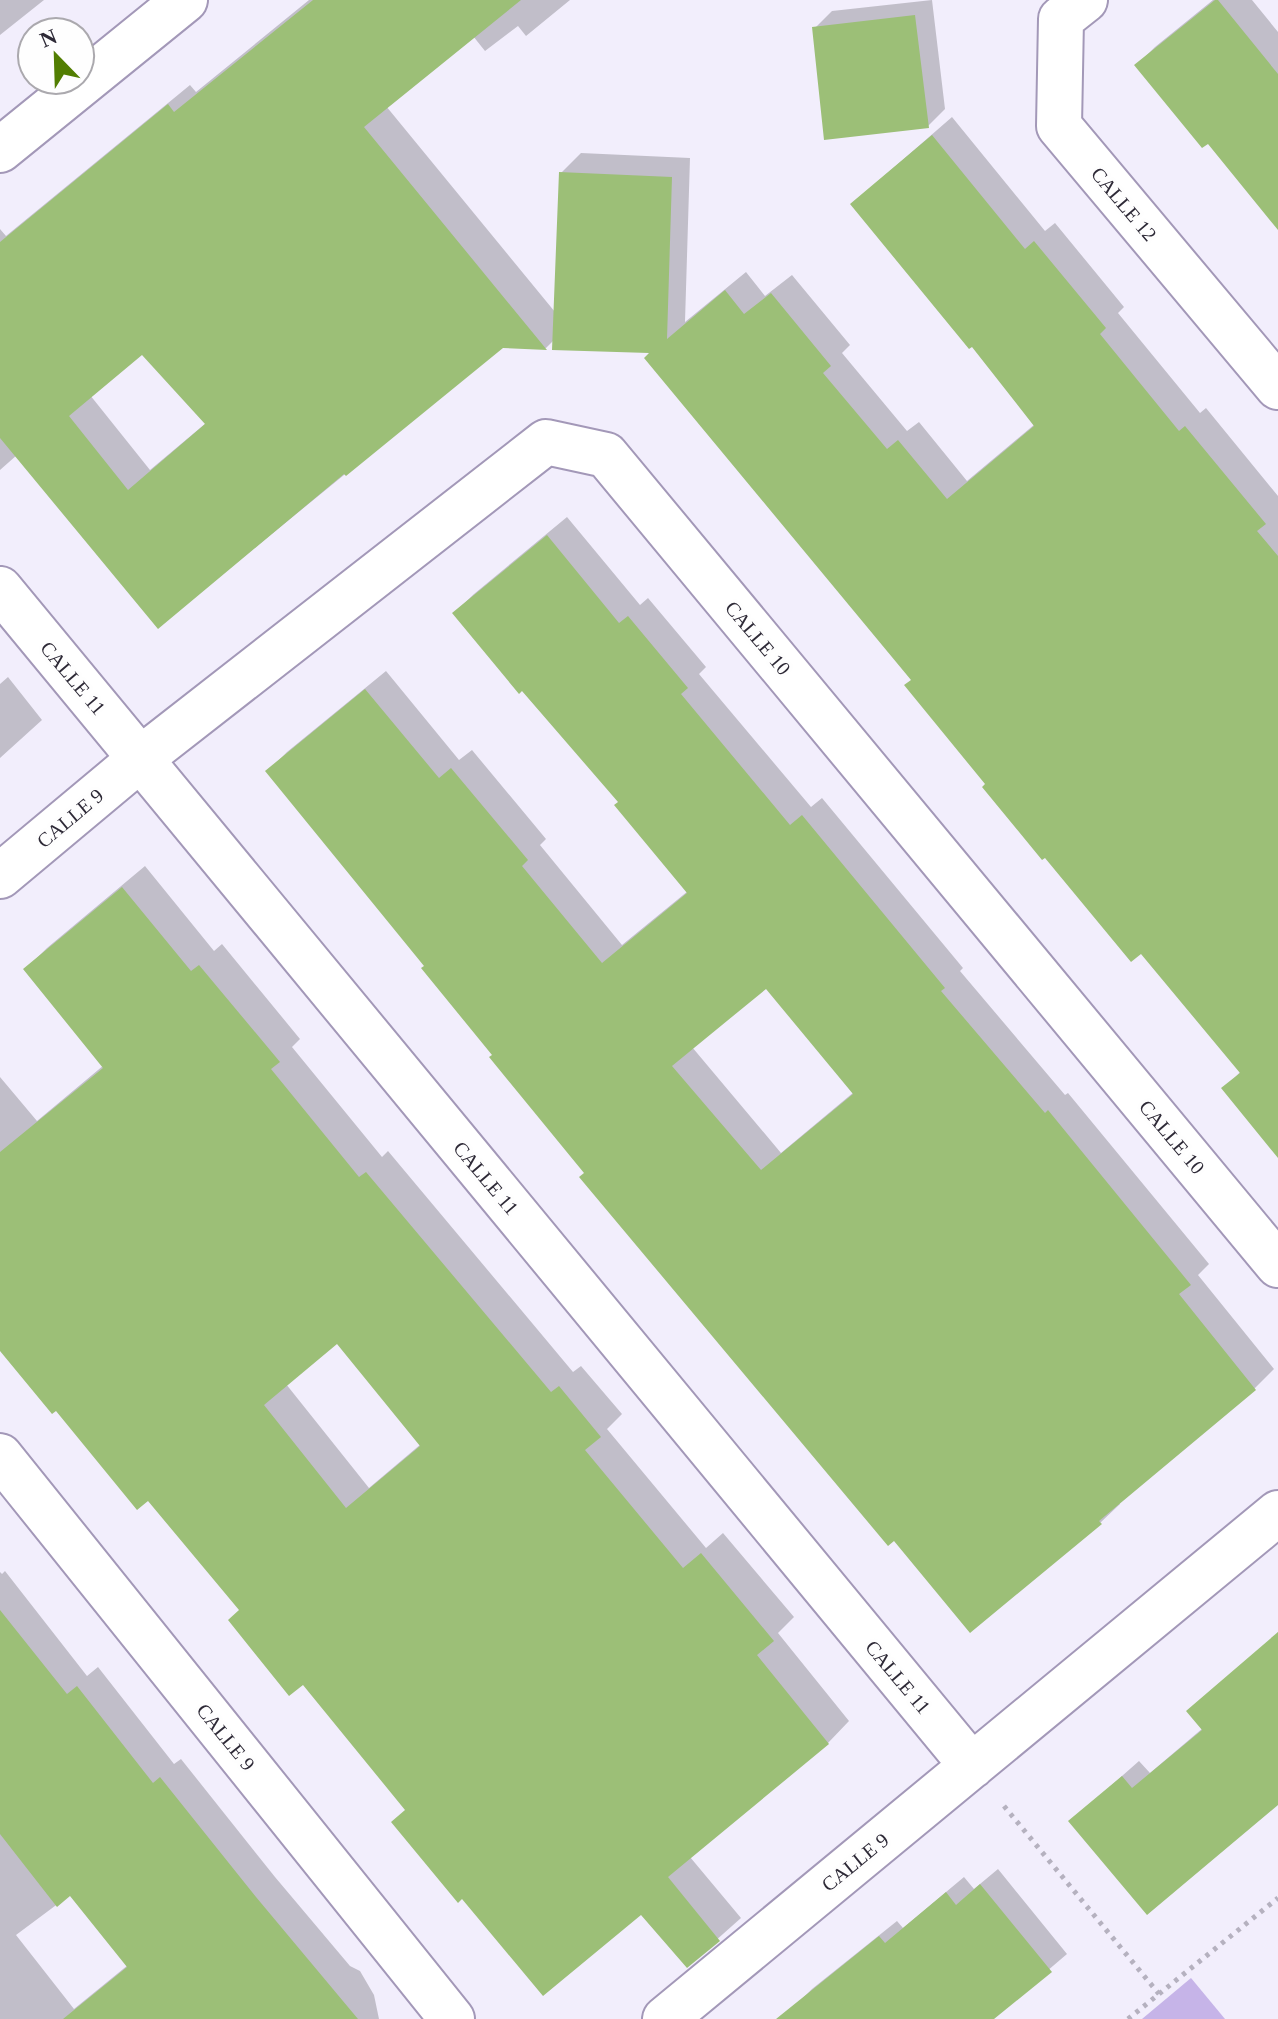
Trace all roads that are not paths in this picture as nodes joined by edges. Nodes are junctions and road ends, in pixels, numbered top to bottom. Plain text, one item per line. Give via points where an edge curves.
1 (185, 0) edge
2 (1085, 0) edge
3 (0, 150) edge
4 (1278, 387) edge
5 (0, 589) edge
6 (140, 759) junction
7 (0, 876) edge
8 (1278, 1265) edge
9 (0, 1456) edge
10 (1278, 1513) edge
11 (972, 1766) junction
12 (452, 2019) edge
13 (665, 2019) edge

1 - 3 street
2 - 4 street, CALLE 12 via 1061,19 1059,126
5 - 6 street, CALLE 11
6 - 7 street, CALLE 9
6 - 8 street, CALLE 10 via 546,442 606,455
6 - 11 street, CALLE 11
9 - 12 street, CALLE 9
10 - 11 street
11 - 13 street, CALLE 9

